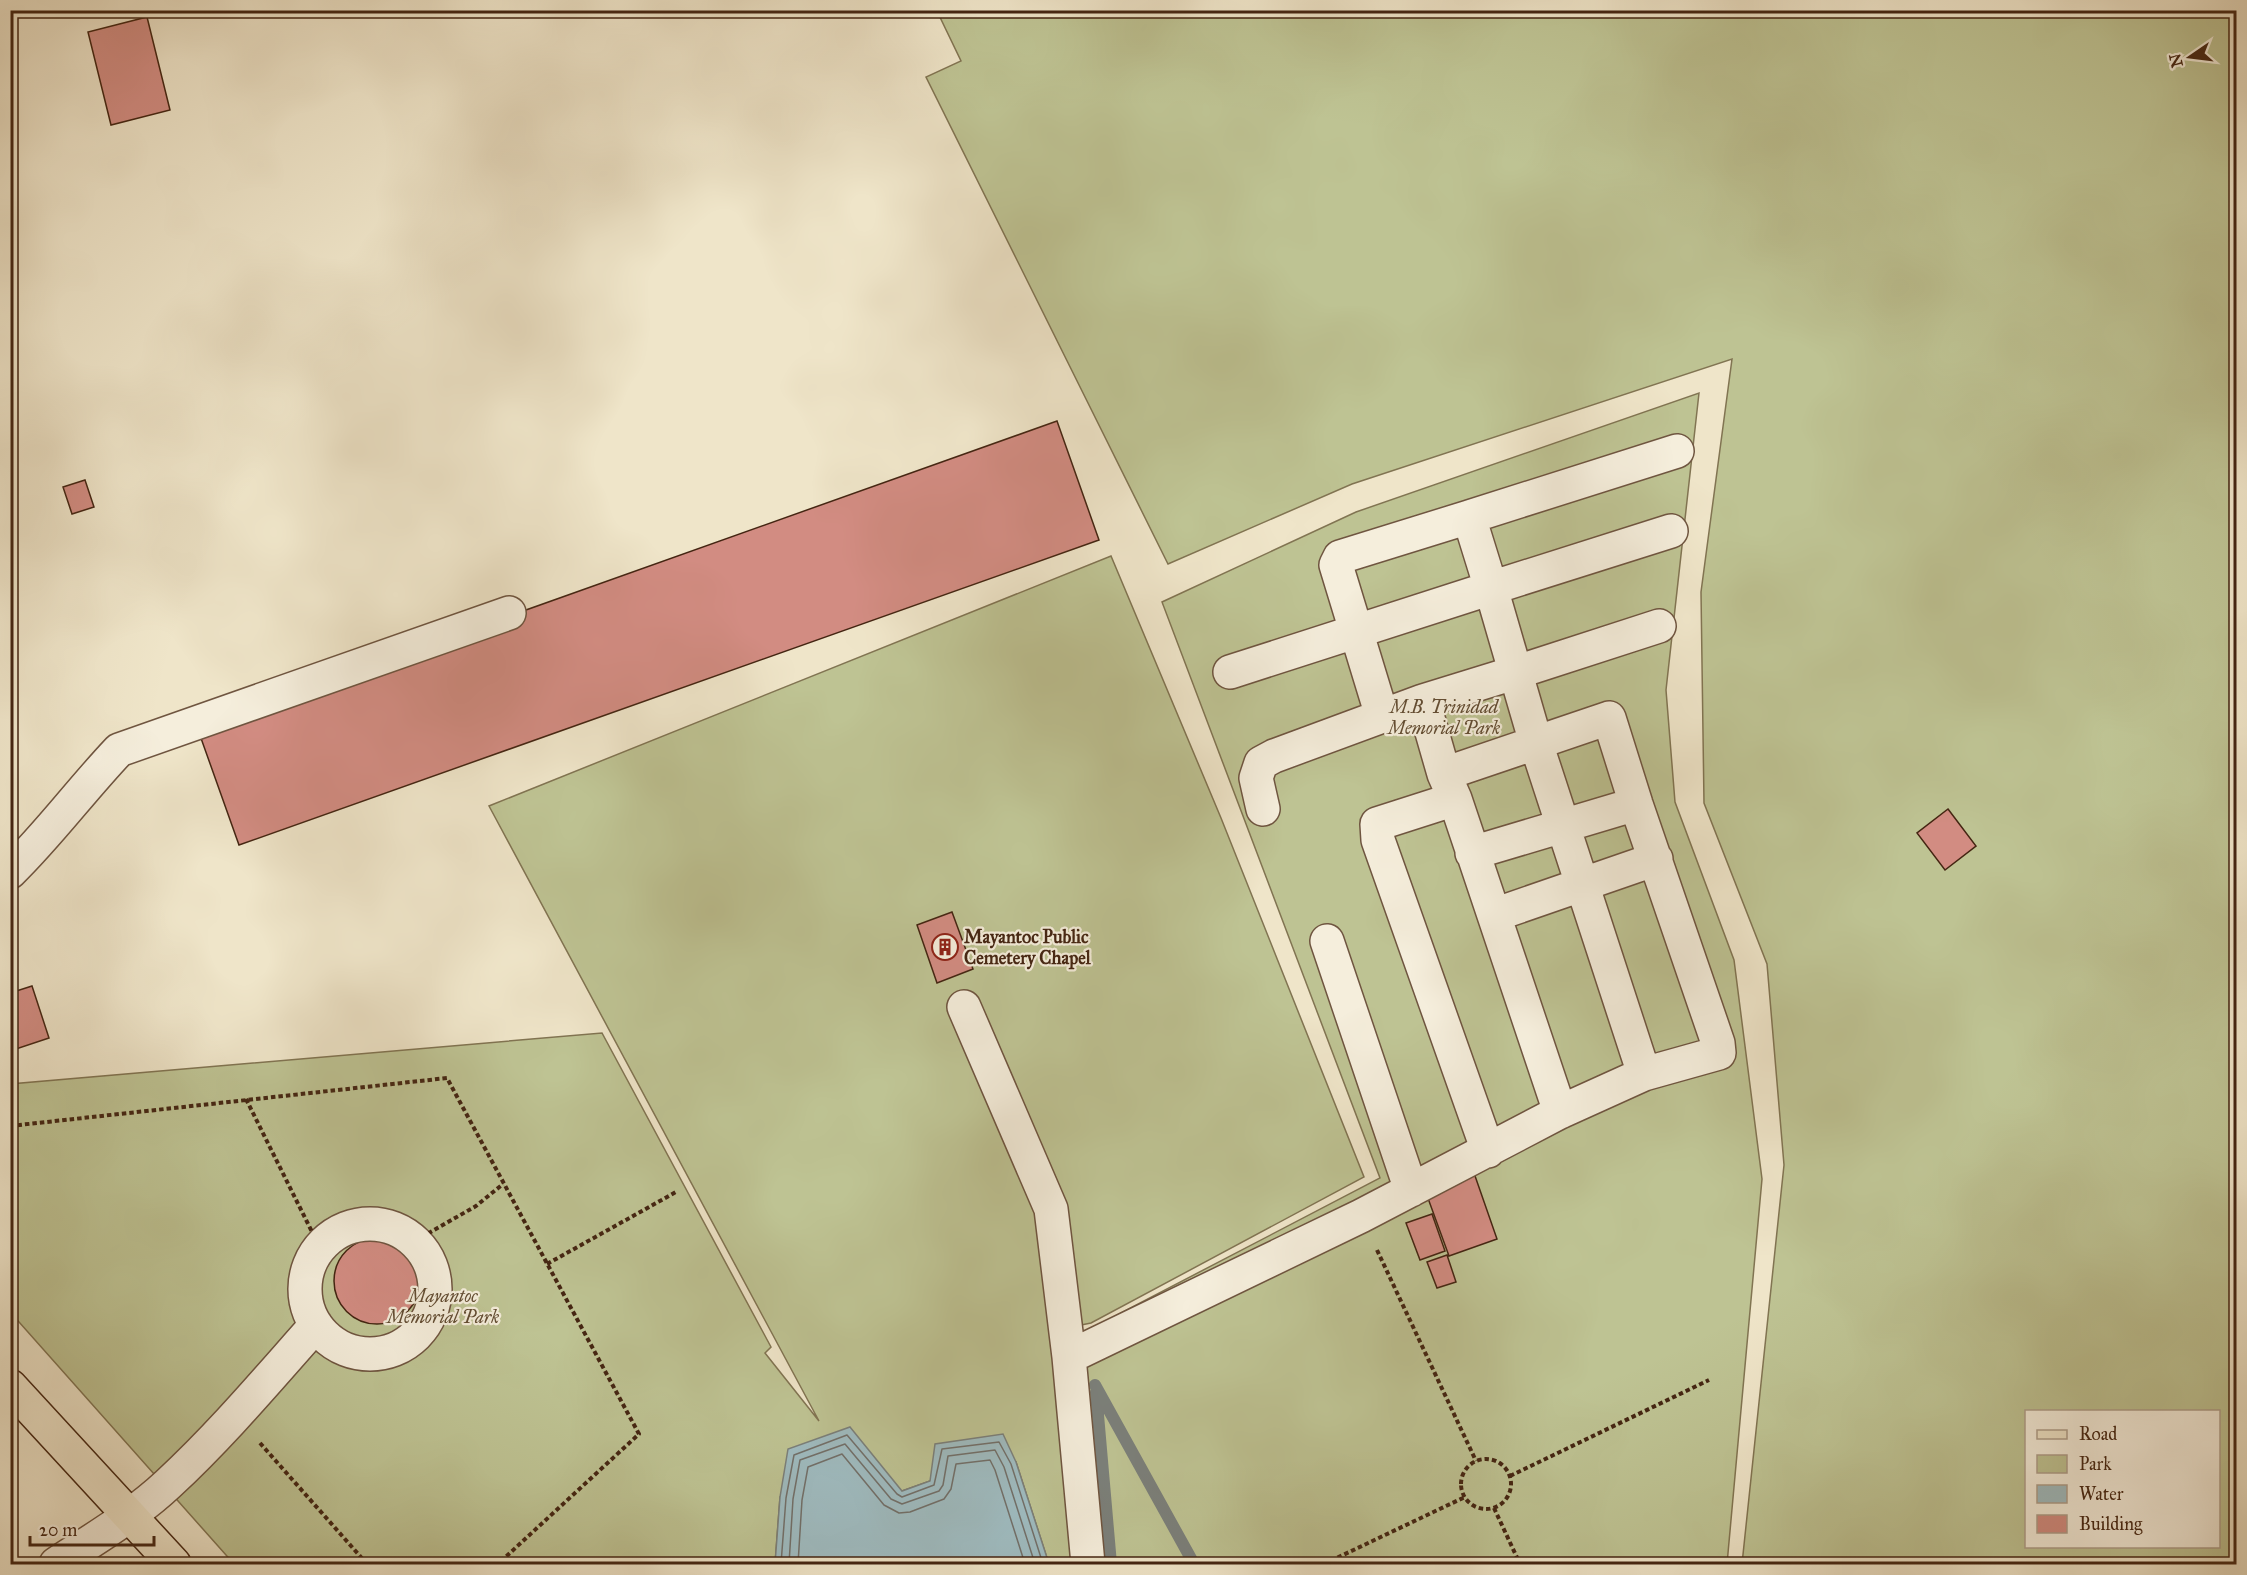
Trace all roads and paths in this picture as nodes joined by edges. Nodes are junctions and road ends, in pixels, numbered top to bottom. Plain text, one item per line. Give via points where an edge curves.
1 (1677, 451) dead end
2 (1469, 517) junction
3 (1671, 531) dead end
4 (1491, 588) junction
5 (509, 613) dead end
6 (1659, 626) dead end
7 (1357, 631) junction
8 (1230, 672) dead end
9 (1517, 672) junction
10 (1423, 701) junction
11 (1382, 716) junction
12 (1536, 743) junction
13 (1449, 787) junction
14 (1636, 804) junction
15 (1263, 809) dead end
16 (1564, 825) junction
17 (1472, 853) junction
18 (1656, 859) junction
19 (10, 872) edge
20 (1582, 883) junction
21 (1494, 915) junction
22 (1327, 941) dead end
23 (964, 1007) dead end
24 (1644, 1074) junction
25 (246, 1099) junction
26 (1560, 1112) junction
27 (10, 1126) edge
28 (1488, 1151) junction
29 (503, 1184) junction
30 (1411, 1190) junction
31 (676, 1192) dead end
32 (1361, 1216) junction
33 (415, 1242) junction
34 (319, 1246) junction
35 (547, 1264) junction
36 (316, 1325) junction
37 (1069, 1357) junction
38 (1709, 1380) dead end
39 (10, 1386) edge
40 (236, 1415) junction
41 (1476, 1461) junction
42 (1510, 1476) junction
43 (1465, 1497) junction
44 (1494, 1508) junction
45 (129, 1516) junction
46 (56, 1564) edge
47 (174, 1564) edge
48 (367, 1564) edge
49 (498, 1564) edge
50 (1088, 1564) edge
51 (1324, 1564) edge
52 (1520, 1564) edge

1 - 2 street
2 - 4 street
2 - 7 street via 1340,556 1336,565
3 - 4 street
4 - 7 street
4 - 9 street
5 - 19 street via 118,750
6 - 9 street
7 - 8 street
7 - 11 street
9 - 10 street
9 - 12 street
10 - 11 street
10 - 13 street
11 - 15 street via 1261,763 1256,778
12 - 13 street
12 - 14 street via 1609,718
12 - 16 street
13 - 17 street
13 - 28 street via 1377,824 1378,840
14 - 16 street
14 - 18 street
16 - 17 street
16 - 20 street
17 - 21 street
18 - 20 street
18 - 24 street via 1719,1053
20 - 21 street
20 - 24 street
21 - 26 street
22 - 30 street
23 - 37 street via 1051,1209
24 - 26 street
25 - 27 path
25 - 29 path via 447,1078
25 - 34 path
26 - 28 street
28 - 30 street
29 - 33 path via 476,1206
29 - 35 path
30 - 32 street
31 - 35 path
32 - 37 street
32 - 41 path
33 - 34 street via 397,1229 376,1224 355,1225 336,1232
33 - 36 street via 428,1259 434,1280 434,1302 426,1322 412,1339 393,1351 350,1352 330,1342
34 - 36 street via 304,1285 307,1306
35 - 49 path via 639,1434
36 - 40 street
37 - 50 street
38 - 42 path
39 - 45 main road
40 - 45 street via 167,1485
40 - 48 path
41 - 42 path via 1492,1459 1506,1468
41 - 43 path via 1461,1481
42 - 44 path via 1511,1491
43 - 44 path via 1478,1508
43 - 51 path
44 - 52 path
45 - 46 street
45 - 47 main road

